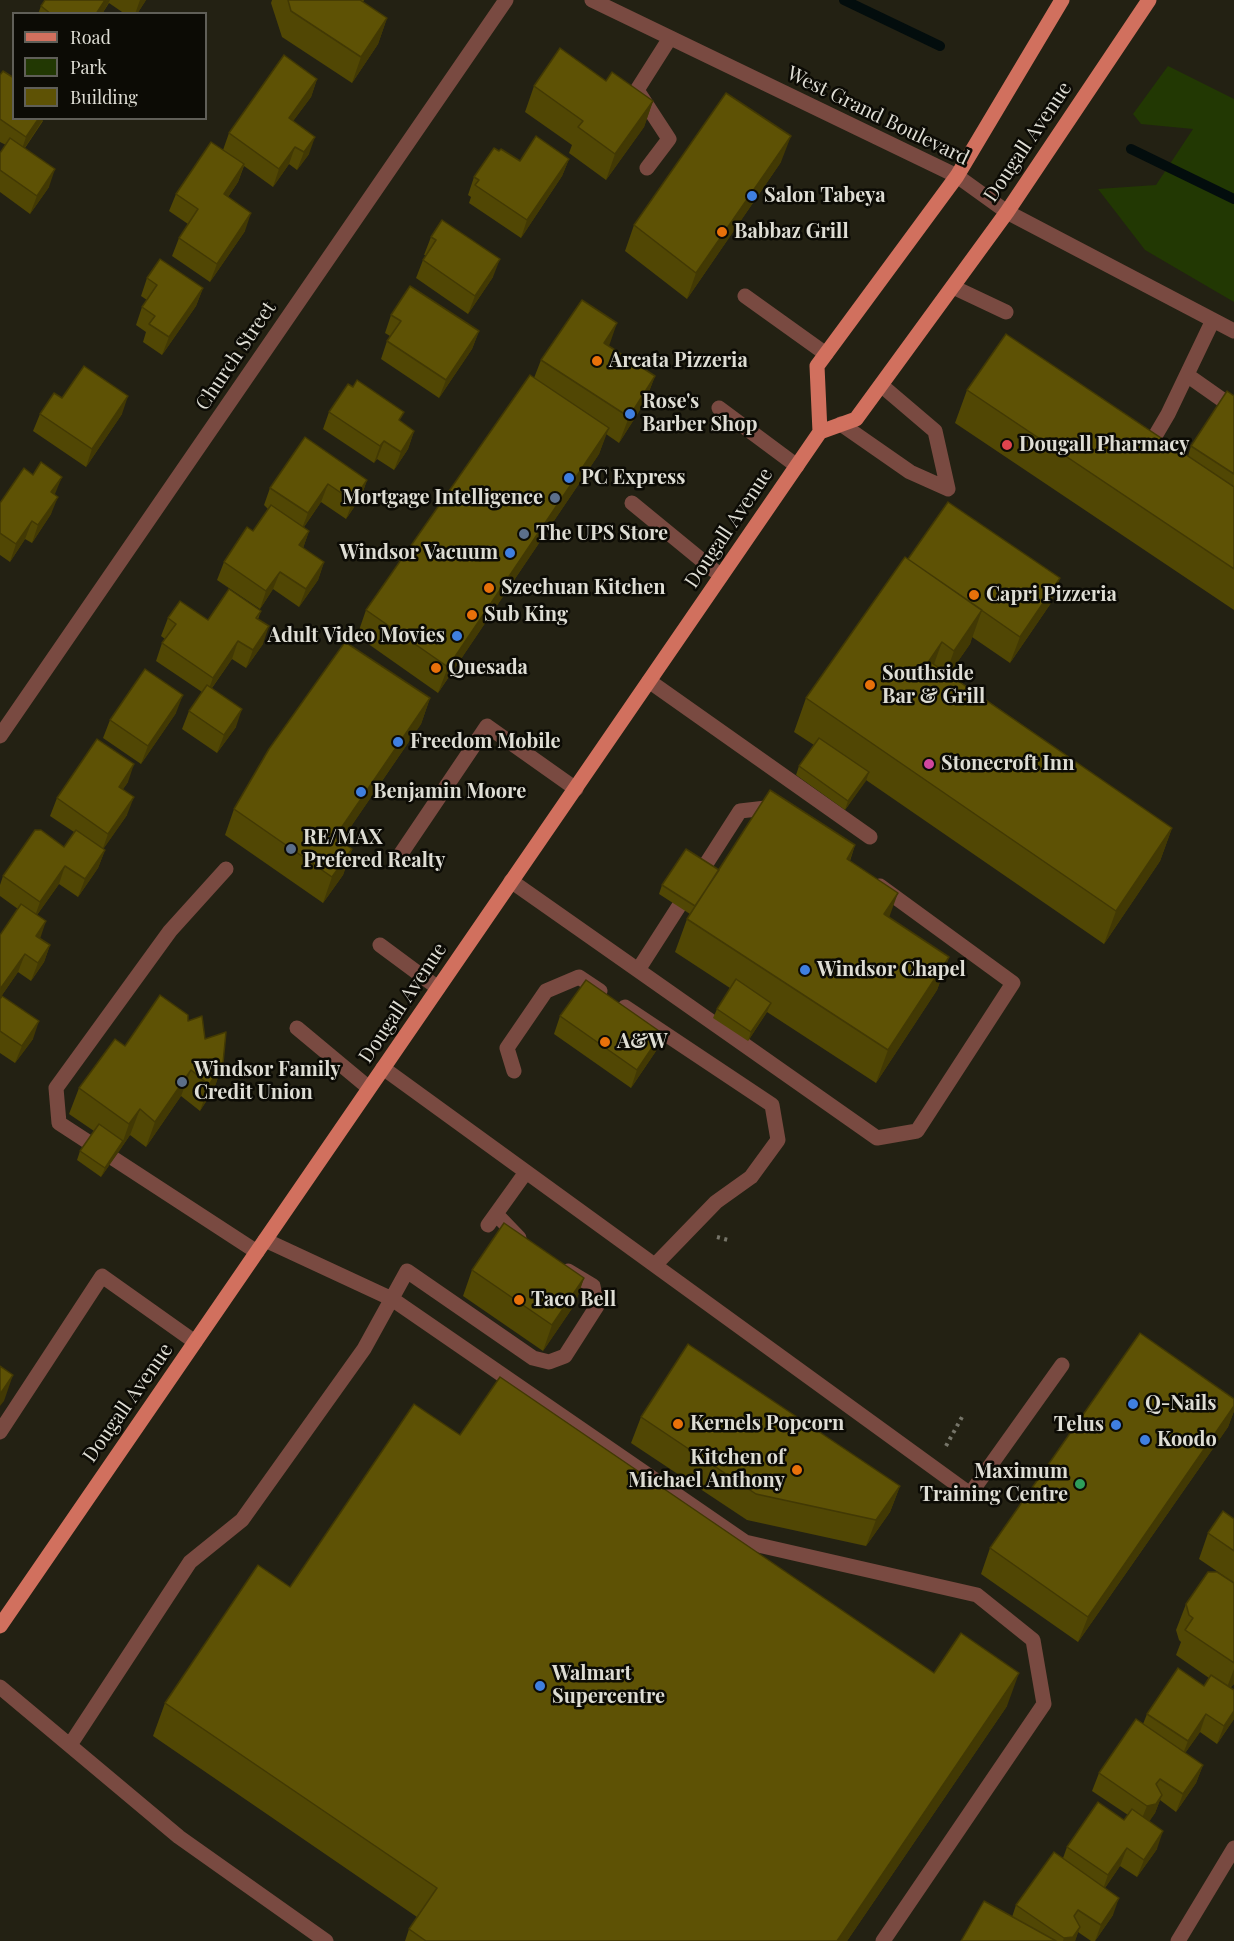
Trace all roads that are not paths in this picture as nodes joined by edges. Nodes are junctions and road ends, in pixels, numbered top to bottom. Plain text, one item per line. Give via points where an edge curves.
1 (506, 0) edge
2 (592, 0) edge
3 (1062, 0) edge
4 (1149, 0) edge
5 (670, 38) junction
6 (647, 168) dead end
7 (957, 176) junction
8 (1007, 212) junction
9 (953, 287) junction
10 (745, 296) dead end
11 (1006, 312) dead end
12 (1213, 320) junction
13 (1234, 331) edge
14 (826, 354) junction
15 (1187, 375) junction
16 (881, 385) junction
17 (719, 408) dead end
18 (1234, 408) edge
19 (841, 424) junction
20 (819, 432) junction
21 (1160, 464) edge
22 (797, 466) junction
23 (632, 503) dead end
24 (721, 576) junction
25 (649, 681) junction
26 (0, 736) edge
27 (576, 789) junction
28 (785, 821) edge
29 (870, 837) dead end
30 (398, 858) dead end
31 (226, 869) dead end
32 (868, 878) edge
33 (512, 881) junction
34 (380, 945) dead end
35 (638, 970) junction
36 (438, 988) junction
37 (297, 1028) dead end
38 (383, 1068) junction
39 (514, 1071) dead end
40 (369, 1088) junction
41 (526, 1172) junction
42 (261, 1246) junction
43 (529, 1248) edge
44 (556, 1264) edge
45 (655, 1265) junction
46 (392, 1299) junction
47 (195, 1342) junction
48 (1062, 1365) dead end
49 (0, 1432) edge
50 (0, 1626) edge
51 (0, 1686) edge
52 (70, 1745) junction
53 (1234, 1848) edge
54 (326, 1941) edge
55 (883, 1941) edge
56 (1178, 1941) edge

1 - 26 street, Church Street
2 - 5 street, West Grand Boulevard
3 - 7 main road, Dougall Avenue
4 - 8 main road, Dougall Avenue
5 - 6 street via 637,90 669,139
5 - 7 street, West Grand Boulevard
7 - 8 street, West Grand Boulevard
7 - 14 main road, Dougall Avenue
8 - 9 main road, Dougall Avenue
8 - 12 street, West Grand Boulevard
9 - 11 street
9 - 16 main road, Dougall Avenue
10 - 14 street
12 - 13 street, West Grand Boulevard
12 - 15 street
14 - 20 main road, Dougall Avenue via 817,366
15 - 18 street
15 - 21 street via 1151,442
16 - 19 main road, Dougall Avenue via 856,419
16 - 19 street via 935,431 948,489 910,472
17 - 22 street
19 - 20 main road, Dougall Avenue
20 - 22 main road, Dougall Avenue
22 - 24 main road, Dougall Avenue
23 - 24 street
24 - 25 main road, Dougall Avenue
25 - 27 main road, Dougall Avenue
25 - 29 street
27 - 30 street via 487,726
27 - 33 main road, Dougall Avenue
28 - 35 street via 766,808 740,811
31 - 42 street via 170,931 56,1088 59,1123
32 - 35 street via 1013,983 917,1131 877,1138
33 - 35 street
33 - 36 main road, Dougall Avenue
34 - 36 street
36 - 38 main road, Dougall Avenue
37 - 40 street
38 - 40 main road, Dougall Avenue
38 - 41 street
39 - 45 street via 507,1048 546,991 579,977 772,1105 778,1140 751,1177 716,1202
40 - 42 main road, Dougall Avenue
41 - 43 street via 492,1219
41 - 45 street
42 - 46 street
42 - 47 main road, Dougall Avenue
44 - 46 street via 593,1286 597,1306 566,1356 549,1362 533,1358 407,1271
45 - 48 street via 970,1494
46 - 52 street via 364,1349 242,1520 190,1562
46 - 55 street via 745,1542 977,1595 1033,1640 1044,1704
47 - 49 street via 102,1276
47 - 50 main road, Dougall Avenue
51 - 52 street
52 - 54 street via 179,1837
53 - 56 street

